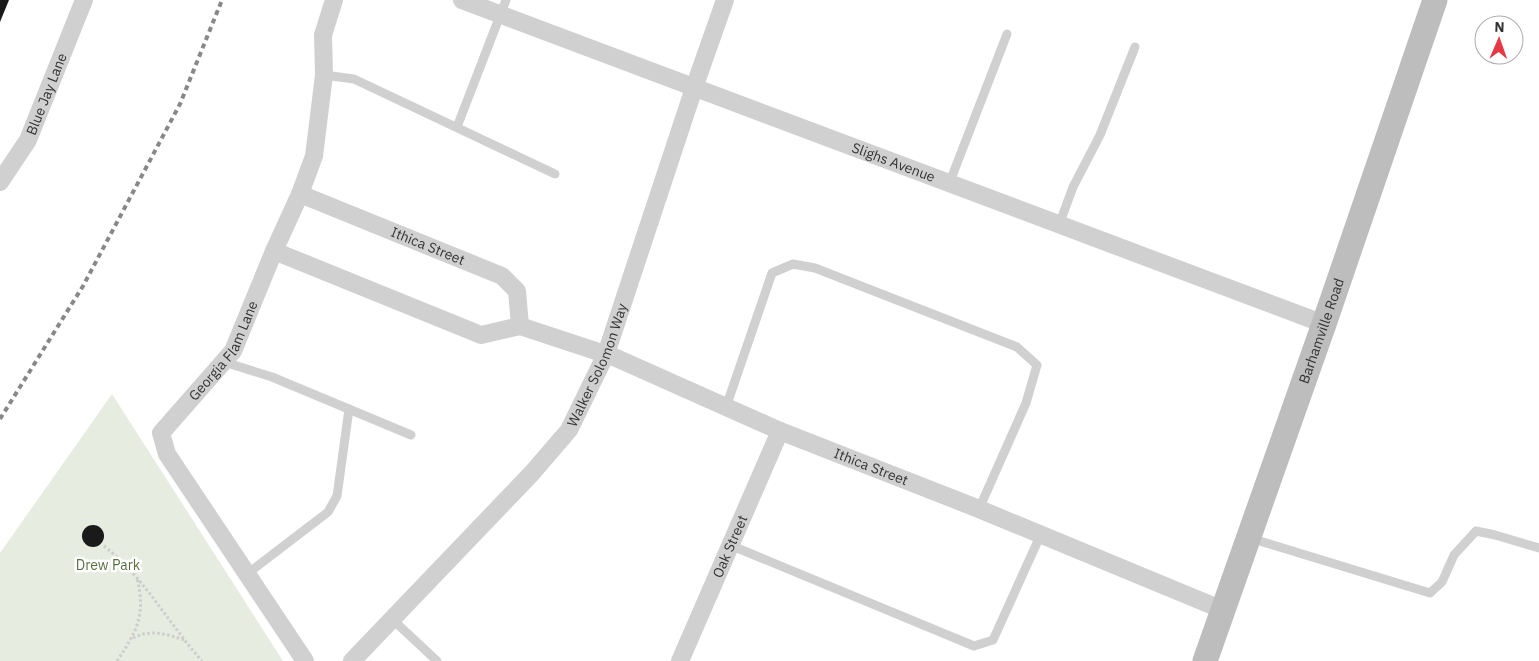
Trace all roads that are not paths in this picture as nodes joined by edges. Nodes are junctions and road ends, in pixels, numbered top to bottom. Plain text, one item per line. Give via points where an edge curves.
1 (84, 0) edge
2 (334, 0) edge
3 (462, 0) edge
4 (725, 0) edge
5 (1435, 0) edge
6 (503, 7) edge
7 (1007, 34) dead end
8 (1135, 47) dead end
9 (324, 75) junction
10 (694, 88) junction
11 (457, 127) junction
12 (554, 174) dead end
13 (0, 182) edge
14 (949, 184) junction
15 (300, 194) junction
16 (1058, 225) junction
17 (274, 251) junction
18 (1324, 324) junction
19 (520, 326) junction
20 (606, 354) junction
21 (224, 362) junction
22 (726, 407) junction
23 (348, 409) junction
24 (780, 431) junction
25 (412, 435) dead end
26 (979, 508) junction
27 (1041, 534) junction
28 (1249, 537) junction
29 (730, 545) junction
30 (1539, 548) edge
31 (247, 574) junction
32 (1223, 610) junction
33 (392, 618) junction
34 (685, 659) edge
35 (304, 661) edge
36 (352, 661) edge
37 (437, 661) edge
38 (1205, 661) edge

1 - 13 street, Blue Jay Lane via 28,140
2 - 9 street, Georgia Flam Lane via 323,35
3 - 6 street, Slighs Avenue
4 - 10 street, Walker Solomon Way
5 - 18 street, Barhamville Road
6 - 10 street, Slighs Avenue
6 - 11 lane
7 - 14 lane
8 - 16 lane via 1100,135
9 - 11 lane via 354,79
9 - 15 street, Georgia Flam Lane via 314,156
10 - 14 street, Slighs Avenue
10 - 20 street, Walker Solomon Way
11 - 12 lane
14 - 16 street, Slighs Avenue
15 - 17 street, Georgia Flam Lane
15 - 19 street, Ithica Street via 502,276 517,291
16 - 18 street, Slighs Avenue
17 - 19 street via 481,335
17 - 21 street, Georgia Flam Lane via 233,351
18 - 28 street, Barhamville Road
19 - 20 street, Ithica Street
20 - 22 street, Ithica Street
20 - 33 street, Walker Solomon Way via 569,430 532,473
21 - 23 lane via 272,377
21 - 31 street, Georgia Flam Lane via 161,433 167,454
22 - 24 street, Ithica Street
22 - 26 lane via 772,272 793,264 815,268 1017,347 1037,365 1026,403
23 - 25 lane
23 - 31 lane via 337,496 328,512
24 - 26 street, Ithica Street
24 - 29 street, Oak Street
26 - 27 street, Ithica Street
27 - 29 lane via 993,640 974,646
27 - 32 street, Ithica Street
28 - 30 lane via 1430,593 1442,582 1454,555 1476,531
28 - 32 street, Barhamville Road
29 - 34 street, Oak Street
31 - 35 street, Georgia Flam Lane
32 - 38 street, Barhamville Road
33 - 36 street, Walker Solomon Way
33 - 37 lane

